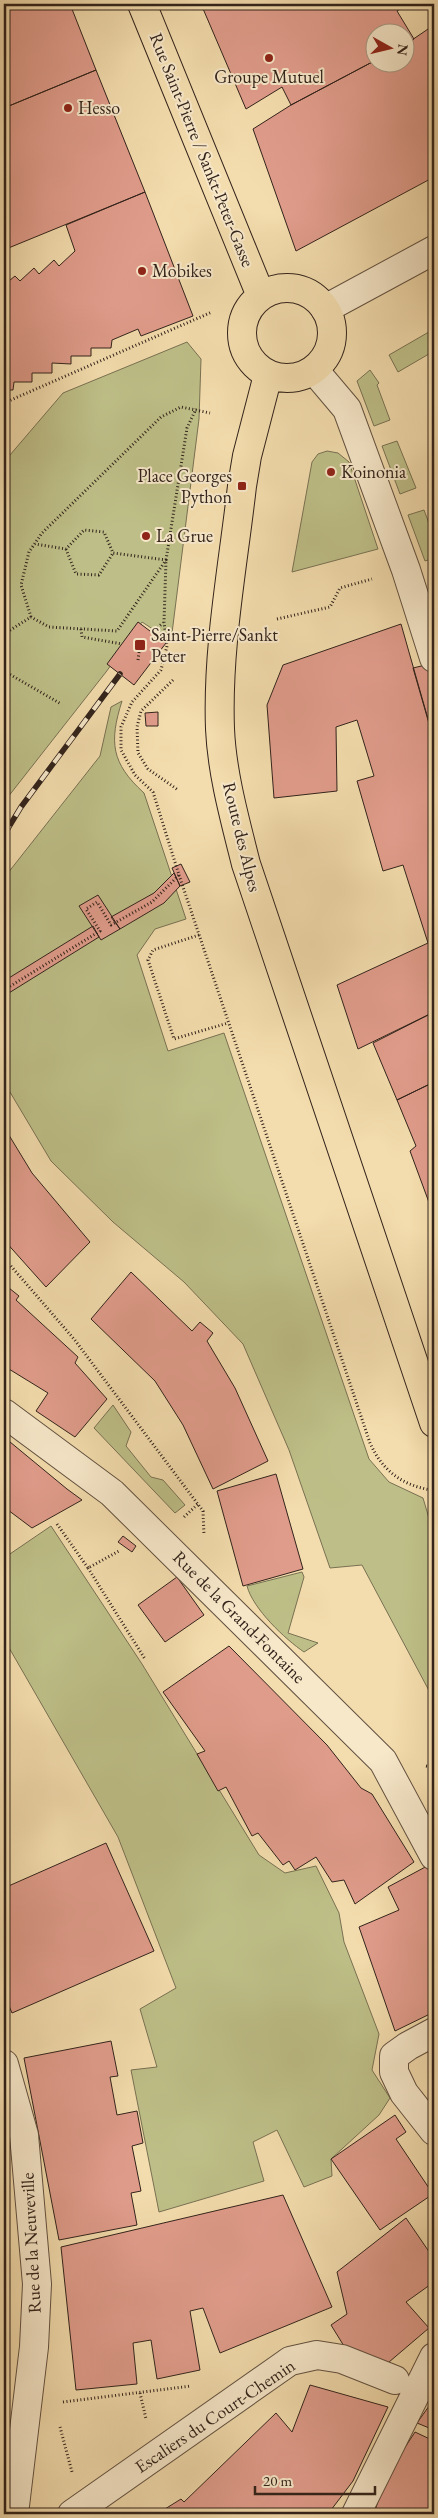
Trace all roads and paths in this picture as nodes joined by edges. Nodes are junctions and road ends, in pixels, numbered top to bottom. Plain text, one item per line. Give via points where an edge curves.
1 (142, 4) edge
2 (434, 250) edge
3 (261, 296) junction
4 (325, 309) junction
5 (212, 312) dead end
6 (314, 370) junction
7 (268, 375) junction
8 (4, 403) edge
9 (196, 410) junction
10 (210, 413) dead end
11 (35, 544) junction
12 (66, 549) junction
13 (114, 554) junction
14 (166, 560) junction
15 (406, 570) junction
16 (425, 598) edge
17 (31, 617) junction
18 (277, 619) dead end
19 (164, 622) junction
20 (81, 629) junction
21 (152, 632) dead end
22 (4, 634) edge
23 (122, 644) dead end
24 (140, 645) dead end
25 (434, 658) edge
26 (138, 660) dead end
27 (4, 671) edge
28 (173, 680) dead end
29 (61, 704) dead end
30 (178, 790) dead end
31 (179, 875) junction
32 (199, 935) junction
33 (4, 990) edge
34 (228, 1023) junction
35 (4, 1258) edge
36 (4, 1413) edge
37 (434, 1423) edge
38 (431, 1490) dead end
39 (198, 1504) junction
40 (186, 1515) dead end
41 (57, 1524) dead end
42 (125, 1555) dead end
43 (186, 1565) junction
44 (88, 1568) junction
45 (145, 1659) dead end
46 (434, 1856) edge
47 (434, 2032) edge
48 (4, 2064) edge
49 (434, 2131) edge
50 (434, 2357) edge
51 (197, 2385) dead end
52 (406, 2387) junction
53 (58, 2403) dead end
54 (55, 2427) dead end
55 (74, 2478) dead end
56 (14, 2514) edge
57 (72, 2514) edge
58 (356, 2514) edge

1 - 3 main road, Rue Saint-Pierre / Sankt-Peter-Gasse
2 - 4 street
3 - 4 main road via 288,288 315,298
3 - 7 main road via 244,318 243,345 257,368
4 - 6 main road via 332,325 331,342 325,359
5 - 8 path
6 - 7 main road via 300,377 284,379
6 - 15 street via 347,409
7 - 37 main road, Route des Alpes via 242,486 220,677 220,730 229,794 246,864
9 - 10 path
9 - 11 path via 181,407 161,417 42,533
9 - 14 path via 187,428
11 - 12 path
11 - 17 path via 29,552 21,585
12 - 13 path via 84,530 104,532
12 - 13 path via 76,574 99,574
13 - 14 path
14 - 19 path
14 - 20 path via 117,631
15 - 16 street
15 - 18 path via 340,588 330,607
16 - 25 street
17 - 20 path via 49,627
17 - 22 path
19 - 21 path
19 - 31 path via 167,646 161,670 132,702 121,727 122,750 135,775 152,792
20 - 23 path via 82,637
24 - 26 path
27 - 29 path
28 - 30 path via 141,710 137,726 138,754 148,769
31 - 32 path
31 - 33 path via 152,902 111,925 97,902 86,909 100,931
32 - 34 path
32 - 34 path via 152,950 148,960 174,1039
34 - 38 path via 377,1460 394,1476 414,1487
35 - 39 path via 74,1339
36 - 43 street, Rue de la Grand-Fontaine via 112,1493
39 - 40 path
39 - 43 path via 203,1511 206,1533
41 - 44 path
42 - 44 path via 118,1550
43 - 46 street, Rue de la Grand-Fontaine via 383,1761
44 - 45 path
47 - 49 street via 394,2056 394,2072 404,2093
48 - 56 street, Rue de la Neuveville via 24,2135 37,2284 34,2347
50 - 52 street
51 - 53 path, Escaliers du Court-Chemin
52 - 57 street, Escaliers du Court-Chemin via 342,2359 317,2354 290,2361
52 - 58 street
54 - 55 path via 61,2428

